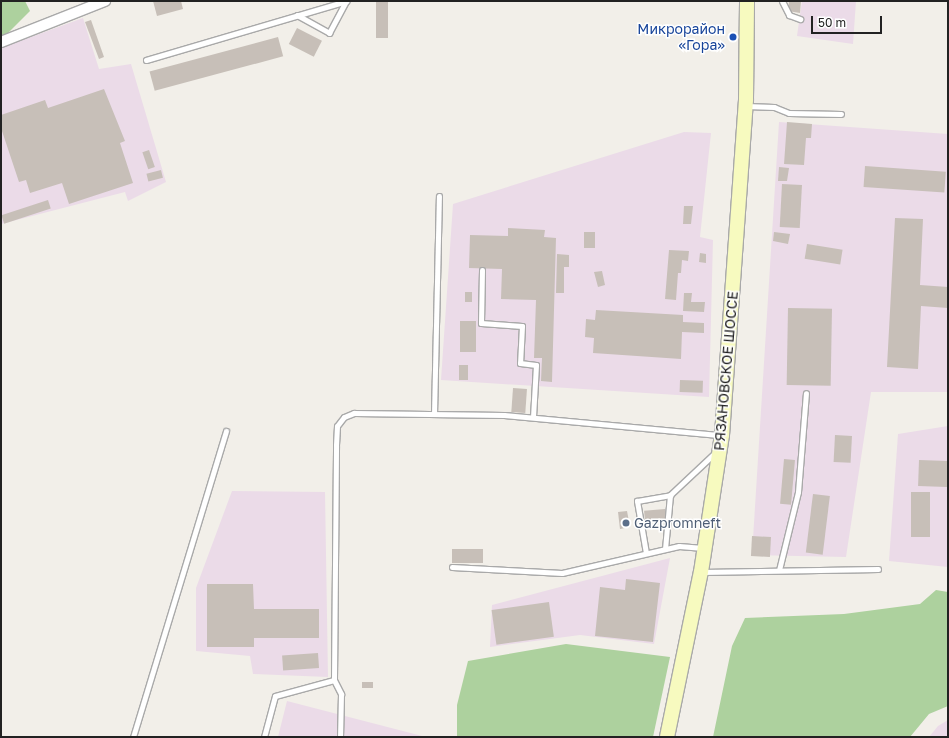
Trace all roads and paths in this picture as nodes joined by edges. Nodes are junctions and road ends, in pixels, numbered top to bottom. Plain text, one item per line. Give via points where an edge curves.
1 (105, 1) edge
2 (346, 1) edge
3 (748, 1) edge
4 (782, 1) edge
5 (297, 16) junction
6 (800, 19) dead end
7 (1, 42) edge
8 (146, 60) dead end
9 (745, 106) junction
10 (842, 114) dead end
11 (439, 196) dead end
12 (482, 270) dead end
13 (806, 393) dead end
14 (434, 414) junction
15 (533, 417) junction
16 (226, 431) dead end
17 (721, 442) junction
18 (670, 495) junction
19 (665, 549) junction
20 (705, 549) junction
21 (646, 553) junction
22 (452, 567) dead end
23 (878, 569) dead end
24 (779, 570) junction
25 (701, 572) junction
26 (334, 680) junction
27 (133, 737) edge
28 (264, 737) edge
29 (340, 737) edge
30 (667, 737) edge

1 - 7 street
2 - 5 lane
2 - 5 lane via 329,33
3 - 9 main road, РЯЗАНОВСКОЕ ШОССЕ
4 - 6 lane via 789,15
5 - 8 lane
9 - 10 lane via 774,107 789,113
9 - 17 main road, РЯЗАНОВСКОЕ ШОССЕ
11 - 14 lane
12 - 15 lane via 481,323 522,326 520,363 536,365
13 - 24 lane via 798,492
14 - 15 lane
14 - 26 lane via 354,413 344,417 337,426
15 - 17 lane
16 - 27 lane
17 - 18 lane
17 - 20 main road, РЯЗАНОВСКОЕ ШОССЕ
18 - 19 lane
18 - 21 lane via 638,501
19 - 20 lane via 679,546
19 - 21 lane
20 - 25 main road, РЯЗАНОВСКОЕ ШОССЕ
21 - 22 lane via 562,573
23 - 24 lane
24 - 25 lane
25 - 30 main road, РЯЗАНОВСКОЕ ШОССЕ
26 - 28 lane via 275,696
26 - 29 lane via 341,694

